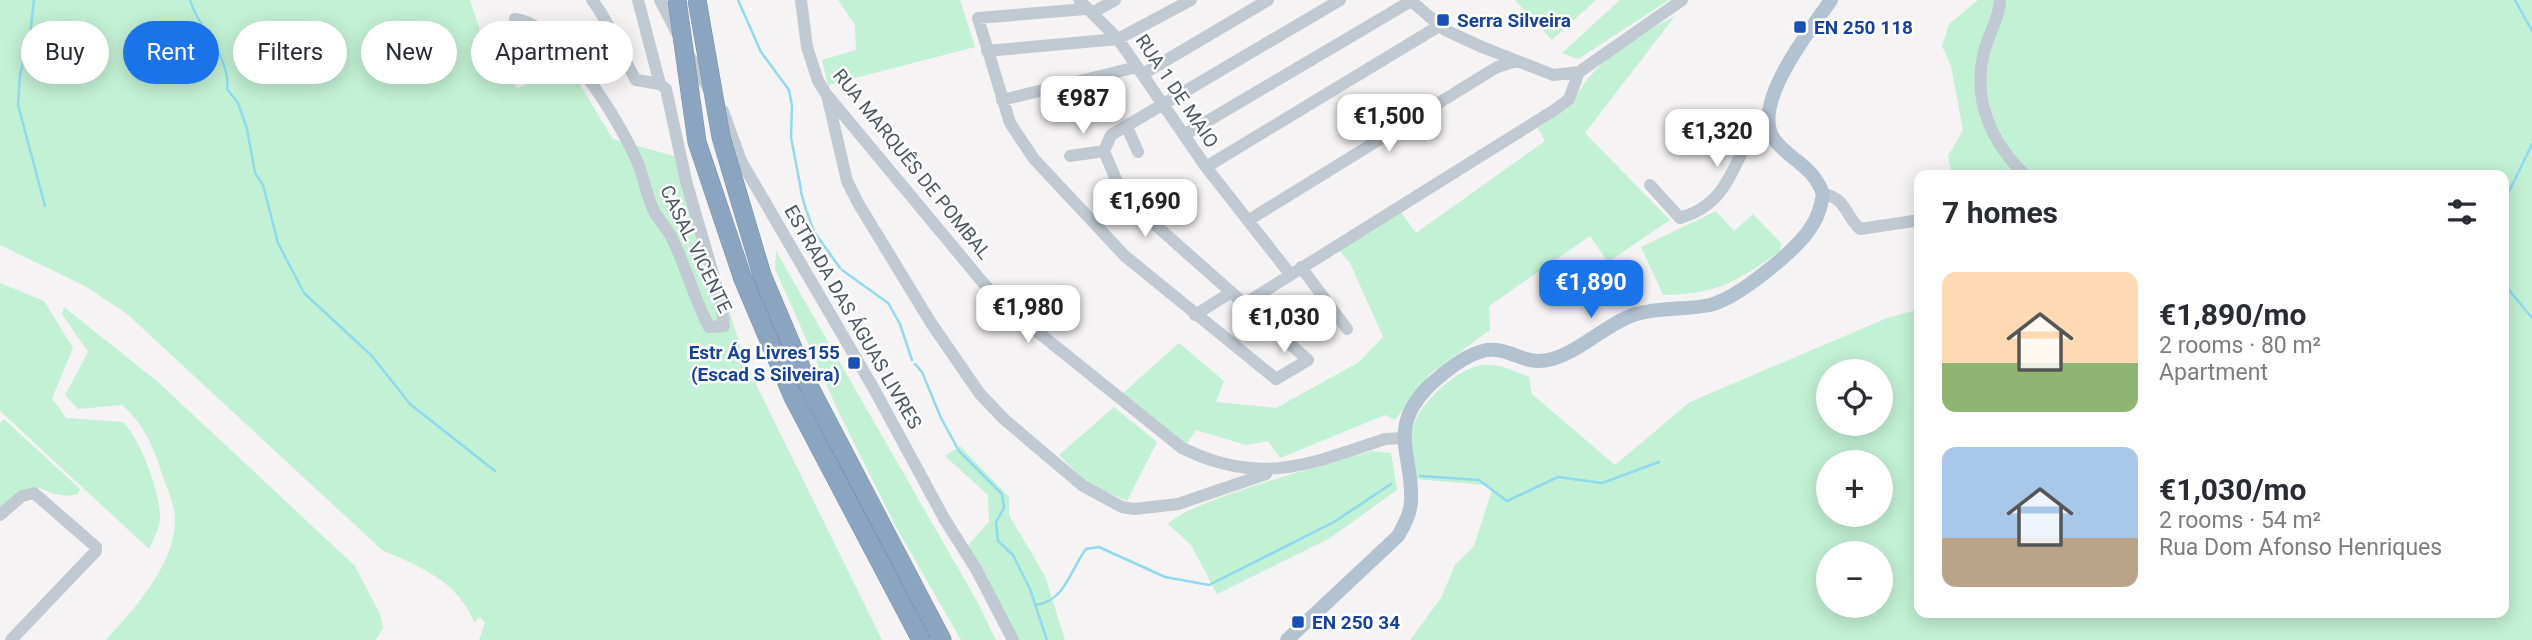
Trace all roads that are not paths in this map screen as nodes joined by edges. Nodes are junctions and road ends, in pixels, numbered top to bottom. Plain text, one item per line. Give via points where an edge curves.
1 (592, 0) edge
2 (638, 0) edge
3 (660, 0) edge
4 (677, 0) edge
5 (691, 0) edge
6 (697, 0) edge
7 (801, 0) edge
8 (1115, 0) edge
9 (1191, 0) edge
10 (1268, 0) edge
11 (1340, 0) edge
12 (1410, 0) edge
13 (1682, 0) edge
14 (1831, 0) edge
15 (2000, 0) edge
16 (1086, 7) edge
17 (515, 19) dead end
18 (1440, 26) junction
19 (1118, 39) junction
20 (987, 51) junction
21 (1517, 61) junction
22 (1140, 70) junction
23 (1579, 72) junction
24 (660, 84) junction
25 (827, 95) junction
26 (1002, 100) junction
27 (1164, 106) junction
28 (722, 111) junction
29 (1767, 115) junction
30 (1127, 127) junction
31 (1184, 135) junction
32 (1104, 151) junction
33 (1138, 152) dead end
34 (1070, 156) dead end
35 (1206, 167) junction
36 (2020, 170) edge
37 (1650, 185) dead end
38 (1823, 194) junction
39 (1249, 220) junction
40 (1914, 221) edge
41 (1301, 267) junction
42 (1290, 274) junction
43 (1230, 293) junction
44 (1244, 304) junction
45 (1195, 315) junction
46 (1347, 329) dead end
47 (1403, 438) junction
48 (1275, 470) junction
49 (0, 514) edge
50 (11, 640) edge
51 (921, 640) edge
52 (942, 640) edge
53 (1013, 640) edge
54 (1287, 640) edge

1 - 24 street via 606,18 636,80
2 - 24 street, CASAL VICENTE
3 - 28 street
4 - 51 highway, bridge via 697,142 743,279 793,397
5 - 28 street, ESTRADA DAS ÁGUAS LIVRES
6 - 52 highway, bridge via 721,137 762,275 809,386
7 - 25 street, RUA MARQUÊS DE POMBAL via 807,47
8 - 16 street
9 - 19 street
10 - 22 street
11 - 27 street
12 - 18 street
12 - 31 street
13 - 23 street
14 - 29 main road via 1775,89
15 - 36 street via 1983,52 1979,85 1986,120
16 - 19 street, RUA 1 DE MAIO
16 - 20 street via 978,18
17 - 24 street, CASAL VICENTE via 547,32 581,68 628,143 650,203 671,236 709,327 719,328 724,326 721,301 686,181 666,89
18 - 21 street
18 - 35 street
19 - 20 street
19 - 22 street, RUA 1 DE MAIO
20 - 26 street
21 - 23 street via 1553,75
21 - 39 street via 1497,67
22 - 26 street
22 - 27 street, RUA 1 DE MAIO
23 - 41 street via 1573,93 1563,104
25 - 48 street, RUA MARQUÊS DE POMBAL via 999,300 1182,448 1214,464
25 - 48 street via 847,181 931,323 986,401 1083,486 1134,509 1178,504
26 - 45 street via 1010,123 1034,159 1125,257
27 - 30 street
27 - 31 street, RUA 1 DE MAIO
28 - 53 street, ESTRADA DAS ÁGUAS LIVRES via 741,161
29 - 37 street via 1756,126 1727,186 1690,215 1680,218
29 - 38 main road via 1774,139 1813,175
30 - 32 street via 1111,135
30 - 33 street
31 - 35 street, RUA 1 DE MAIO
32 - 34 street
32 - 43 street via 1117,182 1135,207
35 - 39 street, RUA 1 DE MAIO
38 - 40 street via 1835,196 1846,206 1860,229
38 - 47 main road via 1813,226 1802,239 1731,295 1712,304 1634,315 1553,359 1534,361 1496,350 1480,352 1426,389 1412,409
39 - 42 street, RUA 1 DE MAIO
41 - 42 street
41 - 46 street
42 - 44 street
43 - 44 street
43 - 45 street
44 - 45 street via 1308,360 1276,379
47 - 48 street, RUA MARQUÊS DE POMBAL
47 - 54 main road via 1411,501 1398,536
49 - 50 street via 34,493 96,547

